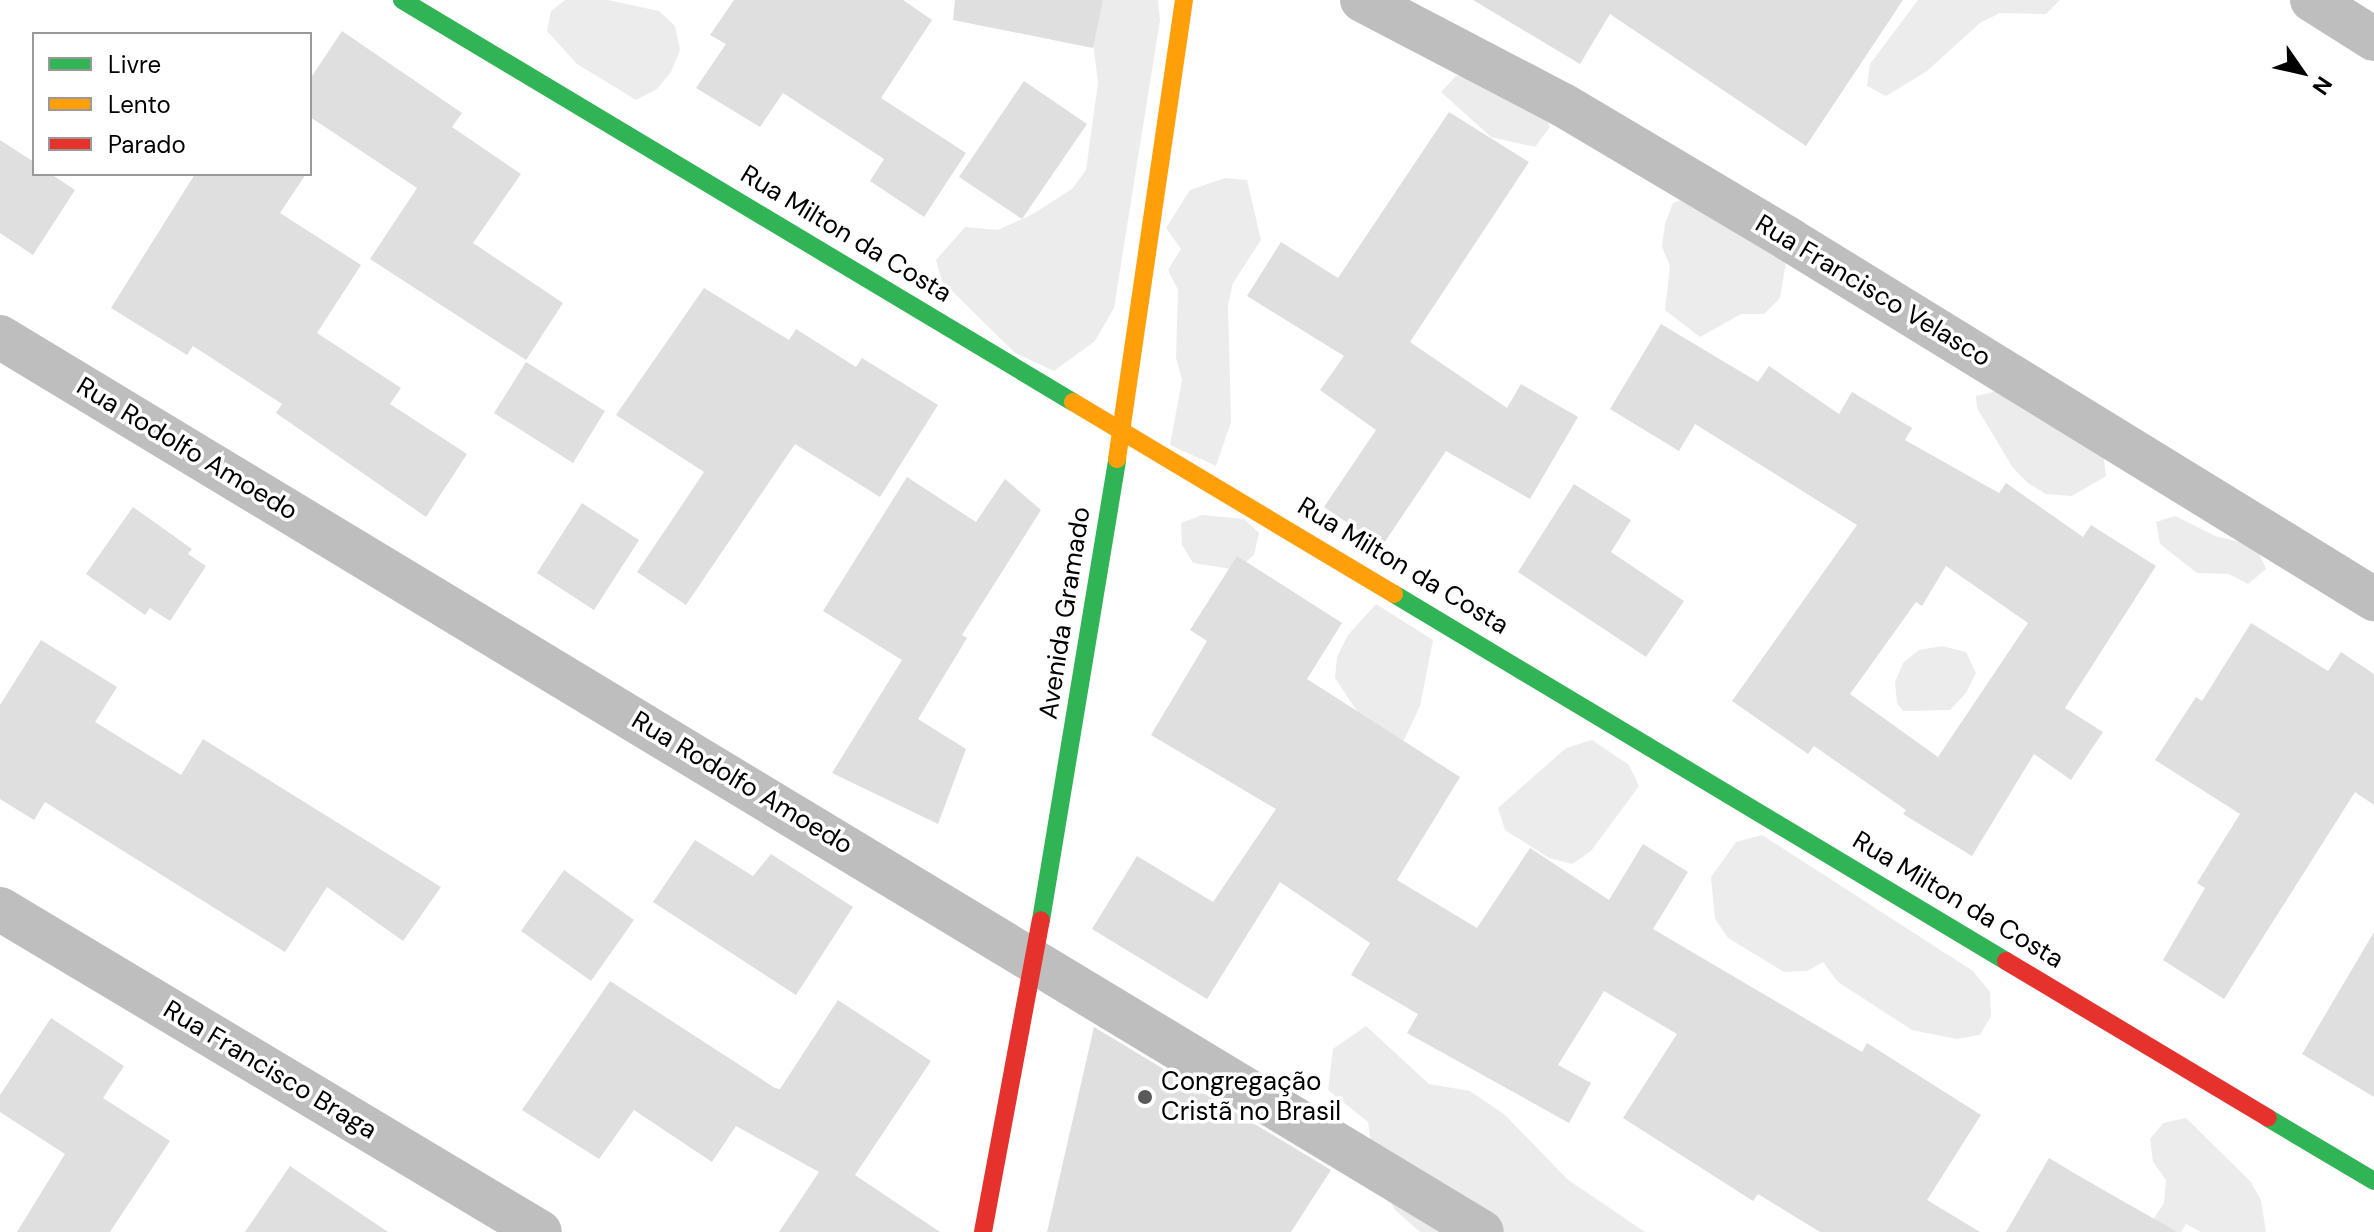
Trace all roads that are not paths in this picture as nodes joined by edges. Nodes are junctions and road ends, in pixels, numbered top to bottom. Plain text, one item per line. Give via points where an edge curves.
1 (402, 0) edge
2 (1184, 0) edge
3 (1362, 0) edge
4 (2312, 0) edge
5 (2374, 39) edge
6 (0, 337) edge
7 (1122, 428) junction
8 (2374, 599) edge
9 (0, 909) edge
10 (1035, 958) junction
11 (2374, 1181) edge
12 (540, 1232) edge
13 (983, 1232) edge
14 (1482, 1232) edge

1 - 7 street, Rua Milton da Costa
2 - 7 street, Avenida Gramado
3 - 8 street, Rua Francisco Velasco via 1563,105
4 - 5 street
6 - 10 street, Rua Rodolfo Amoedo
7 - 10 street, Avenida Gramado
7 - 11 street, Rua Milton da Costa
9 - 12 street, Rua Francisco Braga
10 - 13 street, Avenida Gramado
10 - 14 street, Rua Rodolfo Amoedo

